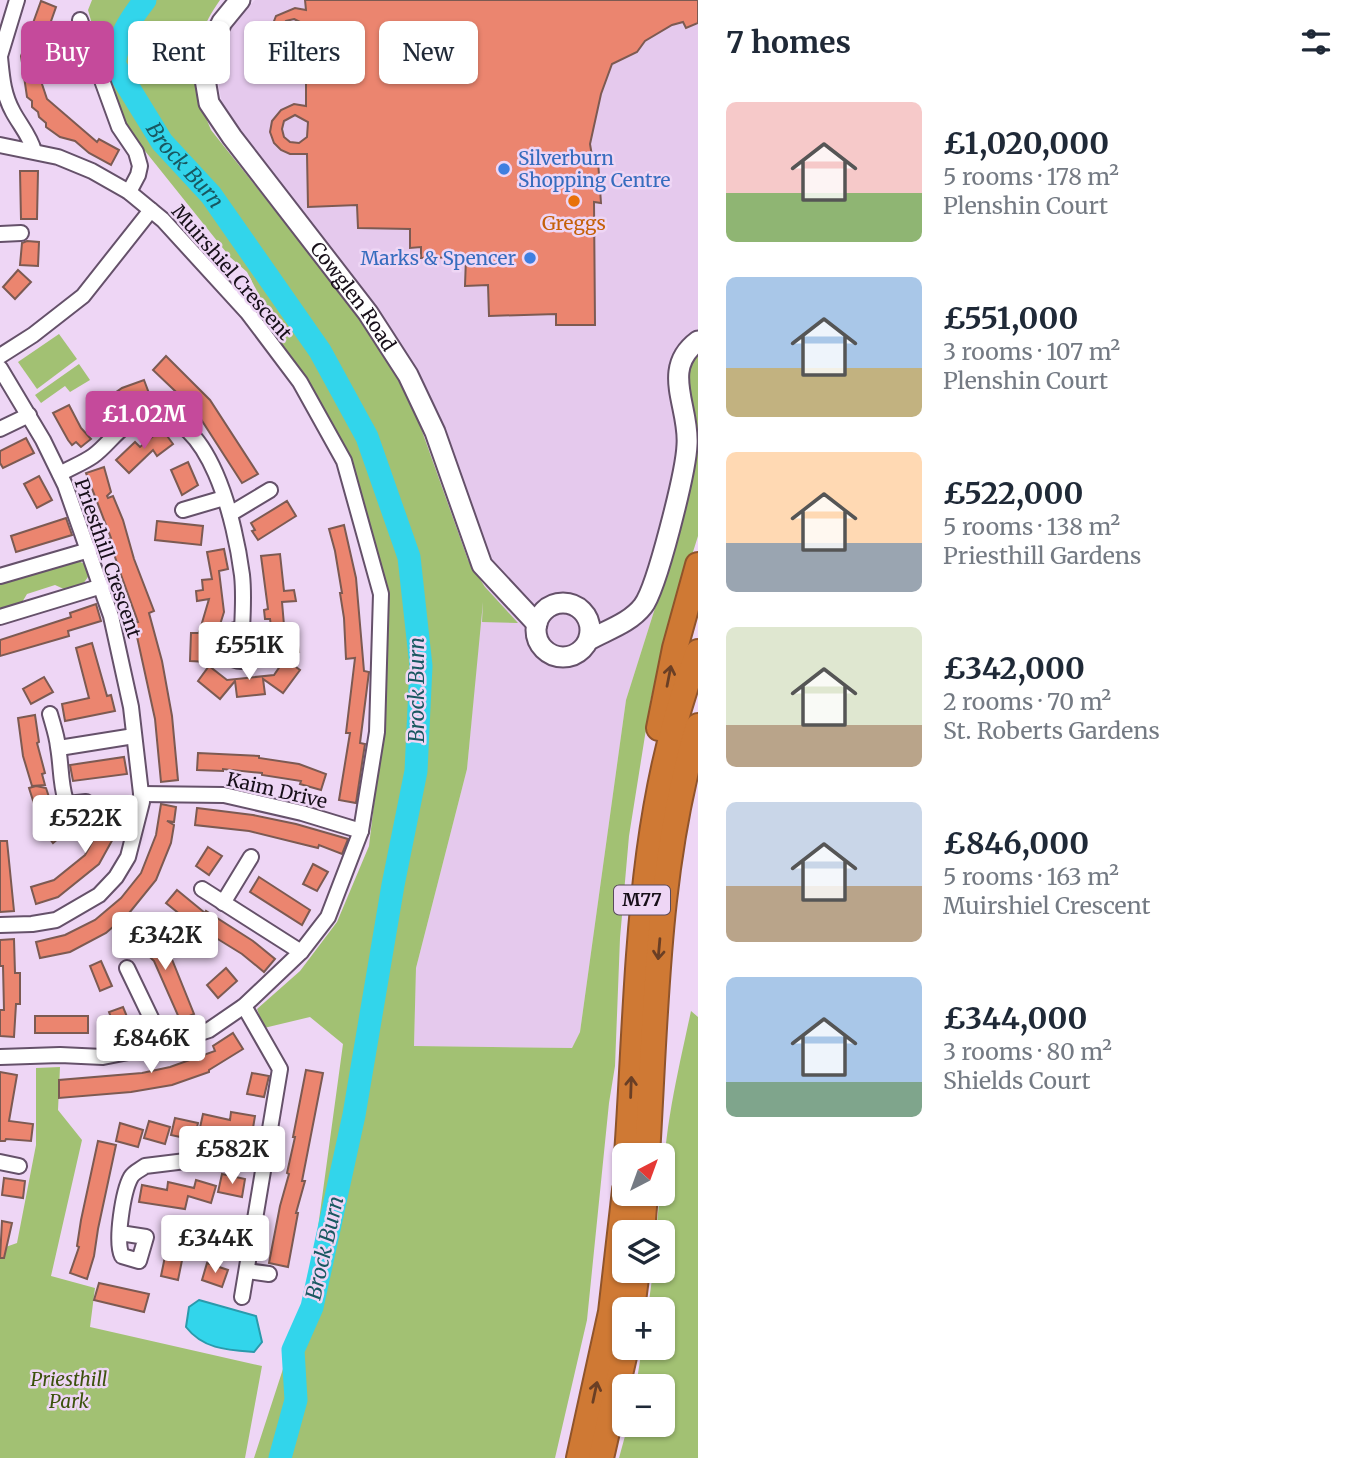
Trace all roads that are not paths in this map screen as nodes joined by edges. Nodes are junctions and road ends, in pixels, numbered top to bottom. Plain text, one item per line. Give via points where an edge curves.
1 (17, 0) edge
2 (240, 0) edge
3 (0, 57) edge
4 (103, 84) edge
5 (0, 145) edge
6 (34, 151) junction
7 (129, 192) junction
8 (151, 210) junction
9 (21, 233) dead end
10 (0, 234) edge
11 (698, 341) edge
12 (0, 356) edge
13 (0, 368) edge
14 (29, 415) junction
15 (0, 429) edge
16 (60, 474) junction
17 (270, 490) dead end
18 (224, 498) junction
19 (183, 510) dead end
20 (230, 514) junction
21 (89, 550) junction
22 (698, 565) edge
23 (0, 576) edge
24 (102, 586) junction
25 (542, 616) junction
26 (0, 617) edge
27 (589, 620) junction
28 (619, 625) junction
29 (242, 629) dead end
30 (589, 640) junction
31 (698, 652) edge
32 (50, 714) dead end
33 (698, 726) edge
34 (134, 736) junction
35 (59, 748) junction
36 (141, 794) junction
37 (698, 794) edge
38 (86, 802) dead end
39 (67, 804) junction
40 (82, 824) dead end
41 (361, 831) junction
42 (251, 857) dead end
43 (654, 885) junction
44 (202, 889) dead end
45 (223, 903) junction
46 (0, 925) edge
47 (301, 952) junction
48 (127, 968) dead end
49 (244, 1006) junction
50 (164, 1045) junction
51 (0, 1057) edge
52 (628, 1143) edge
53 (649, 1143) edge
54 (267, 1151) junction
55 (0, 1162) edge
56 (19, 1166) dead end
57 (623, 1206) edge
58 (120, 1233) dead end
59 (247, 1271) junction
60 (269, 1274) dead end
61 (242, 1297) dead end
62 (623, 1360) edge
63 (579, 1458) edge
64 (601, 1458) edge

1 - 3 street
2 - 25 street, Cowglen Road via 213,40 205,79 209,103 368,313 408,375 435,432 482,565 518,601
3 - 6 street via 4,93
4 - 7 street via 140,166
5 - 6 street, Muirshiel Crescent
6 - 7 street, Muirshiel Crescent via 58,157
7 - 8 street, Muirshiel Crescent
8 - 12 street via 83,296
8 - 41 street, Muirshiel Crescent via 248,313 300,382 344,461 381,594 377,732
9 - 10 street
11 - 28 street via 677,368 688,443 655,579 645,604
13 - 14 street, Priesthill Crescent
14 - 15 street
14 - 16 street, Priesthill Crescent
16 - 18 street via 92,456 127,424 168,417 189,431 201,447
16 - 21 street, Priesthill Crescent
17 - 20 street
18 - 19 street
18 - 20 street
20 - 29 street via 242,577
21 - 23 street
21 - 24 street, Priesthill Crescent
43 -> 22 highway via 649,783 675,648
24 - 26 street
24 - 34 street, Priesthill Crescent via 125,674
25 - 27 street via 553,604 568,603 581,609
25 - 30 street via 536,631 541,646 553,655 576,654
27 - 28 street
27 - 30 street
28 - 30 street
31 - 43 highway, M77 via 667,753 651,830
32 - 35 street
33 - 43 highway, M77
34 - 35 street
34 - 36 street, Priesthill Crescent
35 - 39 street
36 - 41 street, Kaim Drive via 224,795
36 - 46 street, Priesthill Crescent via 128,857 99,895 56,920
37 - 43 highway
38 - 39 street
39 - 40 street
41 - 47 street, Muirshiel Crescent via 328,917
42 - 45 street
52 -> 43 highway, M77
43 -> 53 highway, M77 via 659,948
44 - 45 street
45 - 47 street
47 - 49 street, Muirshiel Crescent
48 - 50 street
49 - 50 street, Muirshiel Crescent via 209,1030
49 - 54 street via 280,1069
50 - 51 street, Muirshiel Crescent via 103,1057
54 - 58 street via 145,1166 133,1175 126,1189
54 - 59 street
55 - 56 street
63 -> 57 highway via 611,1312
59 - 60 street
59 - 61 street
62 - 64 highway

